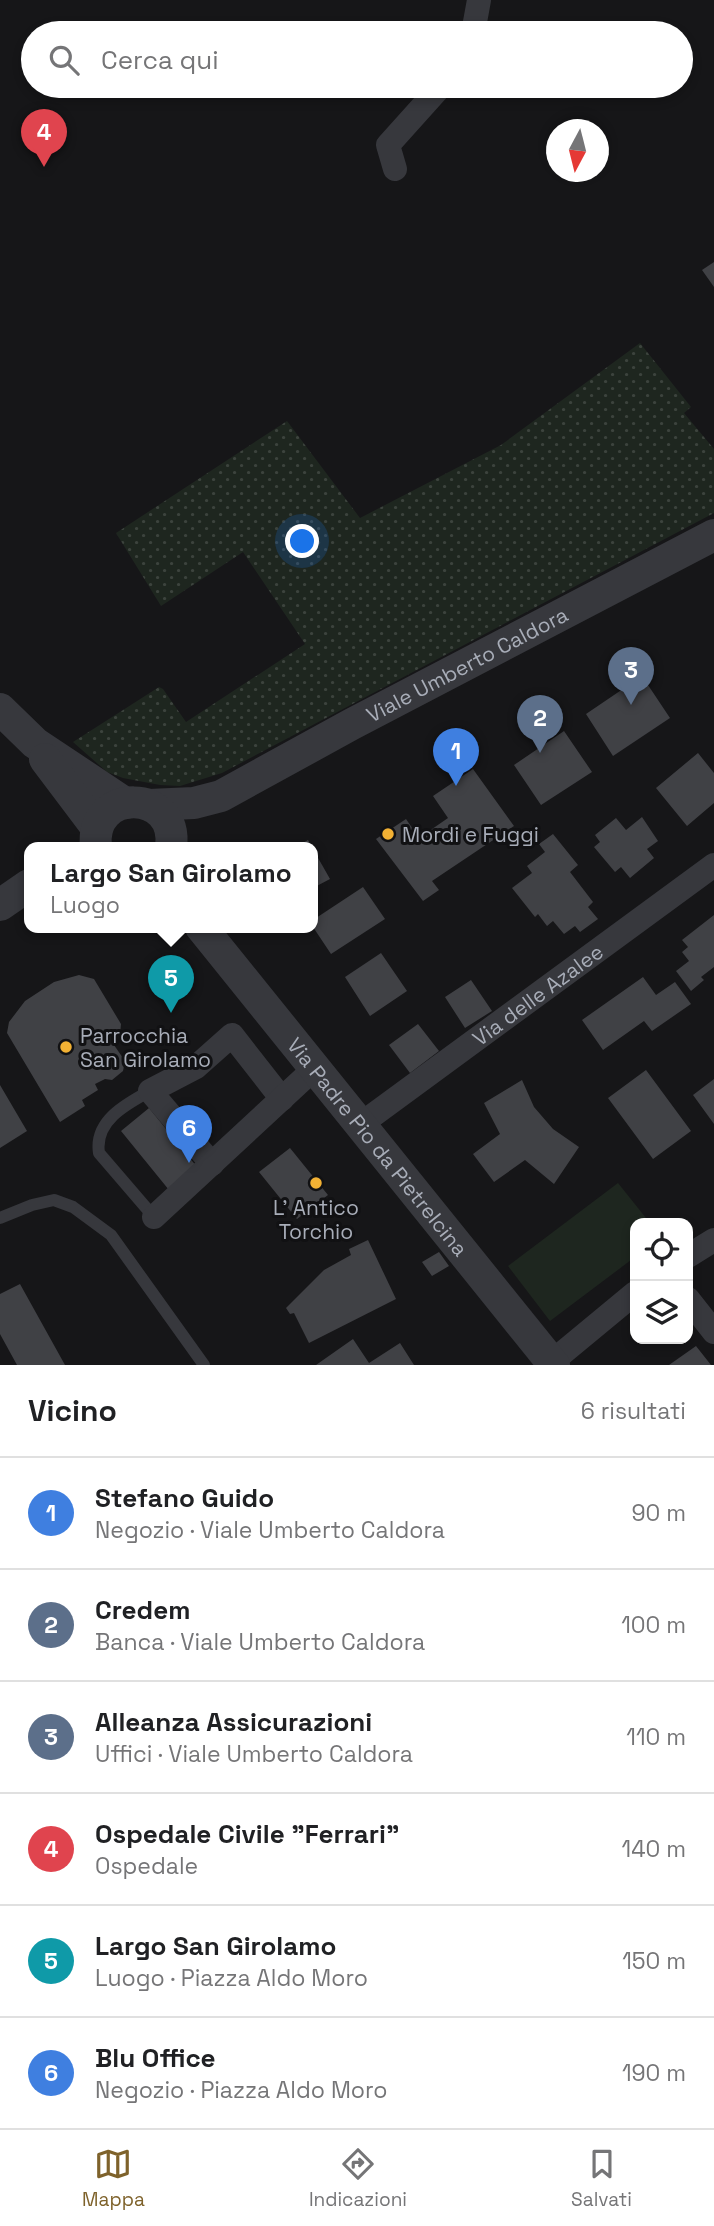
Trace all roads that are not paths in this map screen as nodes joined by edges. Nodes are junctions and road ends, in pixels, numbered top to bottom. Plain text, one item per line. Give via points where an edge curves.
1 (479, 0) edge
2 (475, 21) edge
3 (430, 98) edge
4 (395, 170) dead end
5 (714, 535) edge
6 (0, 709) edge
7 (35, 743) junction
8 (221, 796) junction
9 (137, 804) junction
10 (93, 839) edge
11 (170, 842) edge
12 (174, 842) edge
13 (714, 865) edge
14 (24, 889) edge
15 (24, 899) edge
16 (0, 906) edge
17 (206, 933) edge
18 (315, 1068) junction
19 (150, 1091) junction
20 (282, 1099) junction
21 (361, 1124) junction
22 (212, 1164) junction
23 (154, 1217) joint
24 (0, 1219) edge
25 (714, 1240) edge
26 (693, 1253) edge
27 (630, 1297) edge
28 (693, 1305) edge
29 (714, 1332) edge
30 (551, 1364) edge
31 (204, 1365) edge

1 - 2 street
3 - 4 street via 388,145
5 - 8 street, Viale Umberto Caldora
6 - 7 street
7 - 9 street
7 - 10 street
8 - 9 street, Viale Umberto Caldora via 194,803
8 - 12 street, Viale Umberto Caldora
9 - 10 street via 111,809
9 - 11 street via 162,814
13 - 21 street, Via delle Azalee
14 - 16 street
15 - 16 street
17 - 18 street, Via Padre Pio da Pietrelcina
18 - 20 street
18 - 21 street, Via Padre Pio da Pietrelcina
19 - 20 street via 196,1067 232,1035
19 - 22 street
19 - 23 lane via 111,1117 98,1144 99,1153
20 - 22 street
21 - 30 street, Via Padre Pio da Pietrelcina
22 - 23 street
24 - 31 lane via 54,1200 73,1207 111,1235
25 - 26 street
27 - 30 street
28 - 29 street

